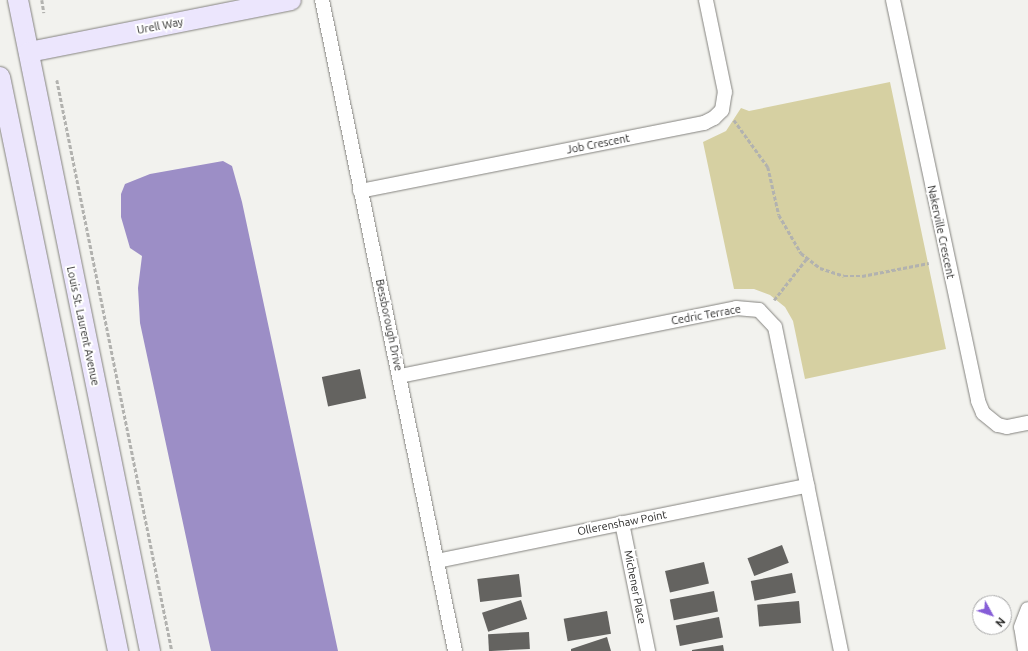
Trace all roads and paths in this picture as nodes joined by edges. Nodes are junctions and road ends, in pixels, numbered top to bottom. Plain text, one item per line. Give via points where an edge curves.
1 (18, 0) edge
2 (42, 0) edge
3 (291, 0) edge
4 (322, 0) edge
5 (706, 0) edge
6 (893, 0) edge
7 (44, 13) dead end
8 (28, 52) junction
9 (0, 78) edge
10 (57, 80) dead end
11 (734, 120) dead end
12 (360, 191) junction
13 (807, 258) junction
14 (929, 263) dead end
15 (774, 300) dead end
16 (400, 376) junction
17 (1028, 423) edge
18 (807, 486) junction
19 (622, 523) junction
20 (437, 561) junction
21 (1028, 609) edge
22 (118, 651) edge
23 (150, 651) edge
24 (172, 651) edge
25 (455, 651) edge
26 (648, 651) edge
27 (841, 651) edge
28 (1025, 651) edge

1 - 8 main road, Louis St. Laurent Avenue
2 - 7 path
3 - 8 main road, Urell Way
4 - 12 street, Bessborough Drive
5 - 12 street, Job Crescent via 725,92 722,110 714,118 704,123
6 - 17 street, Nakerville Crescent via 978,401 983,413 998,425 1007,427
8 - 23 main road, Louis St. Laurent Avenue
9 - 22 main road
10 - 24 path
11 - 13 path via 768,167 779,215
12 - 16 street, Bessborough Drive
13 - 14 path via 820,268 844,276
13 - 15 path
16 - 18 street, Cedric Terrace via 736,308 751,308 767,315 775,327
16 - 20 street, Bessborough Drive
18 - 19 street, Ollerenshaw Point
18 - 27 street, Cedric Terrace
19 - 20 street, Ollerenshaw Point
19 - 26 street, Michener Place
20 - 25 street, Bessborough Drive
21 - 28 street via 1021,627

